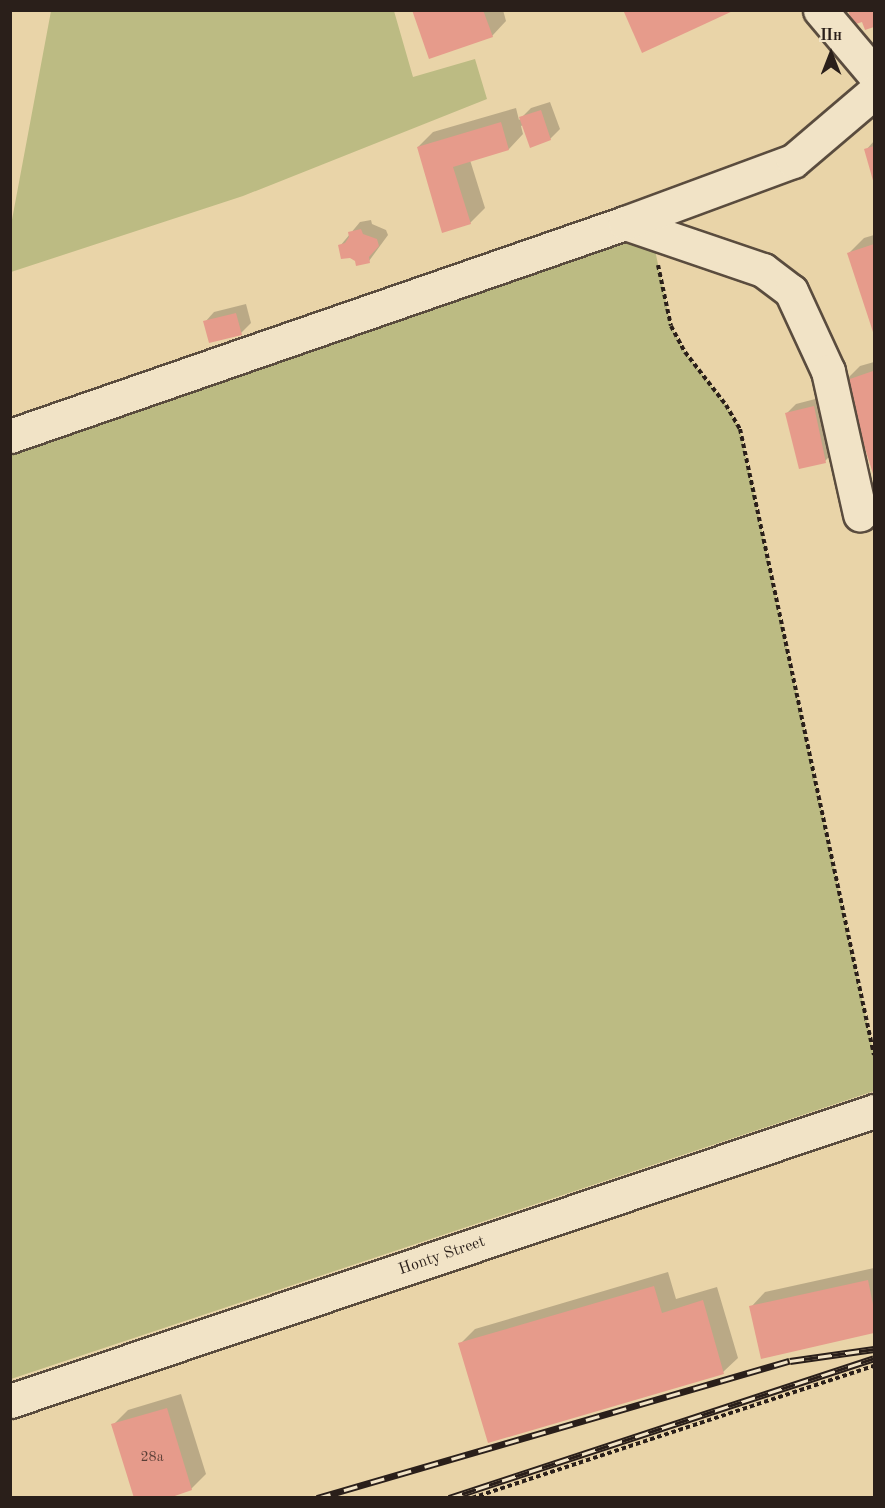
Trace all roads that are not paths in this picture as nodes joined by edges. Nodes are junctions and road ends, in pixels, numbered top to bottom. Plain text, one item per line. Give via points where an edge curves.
1 (820, 10) edge
2 (874, 74) edge
3 (874, 92) edge
4 (638, 227) junction
5 (10, 436) edge
6 (860, 514) dead end
7 (874, 1111) edge
8 (10, 1401) edge

1 - 2 street
3 - 4 street via 793,160
4 - 5 street
4 - 6 street via 763,270 791,291 828,371
7 - 8 street, Honty Street

